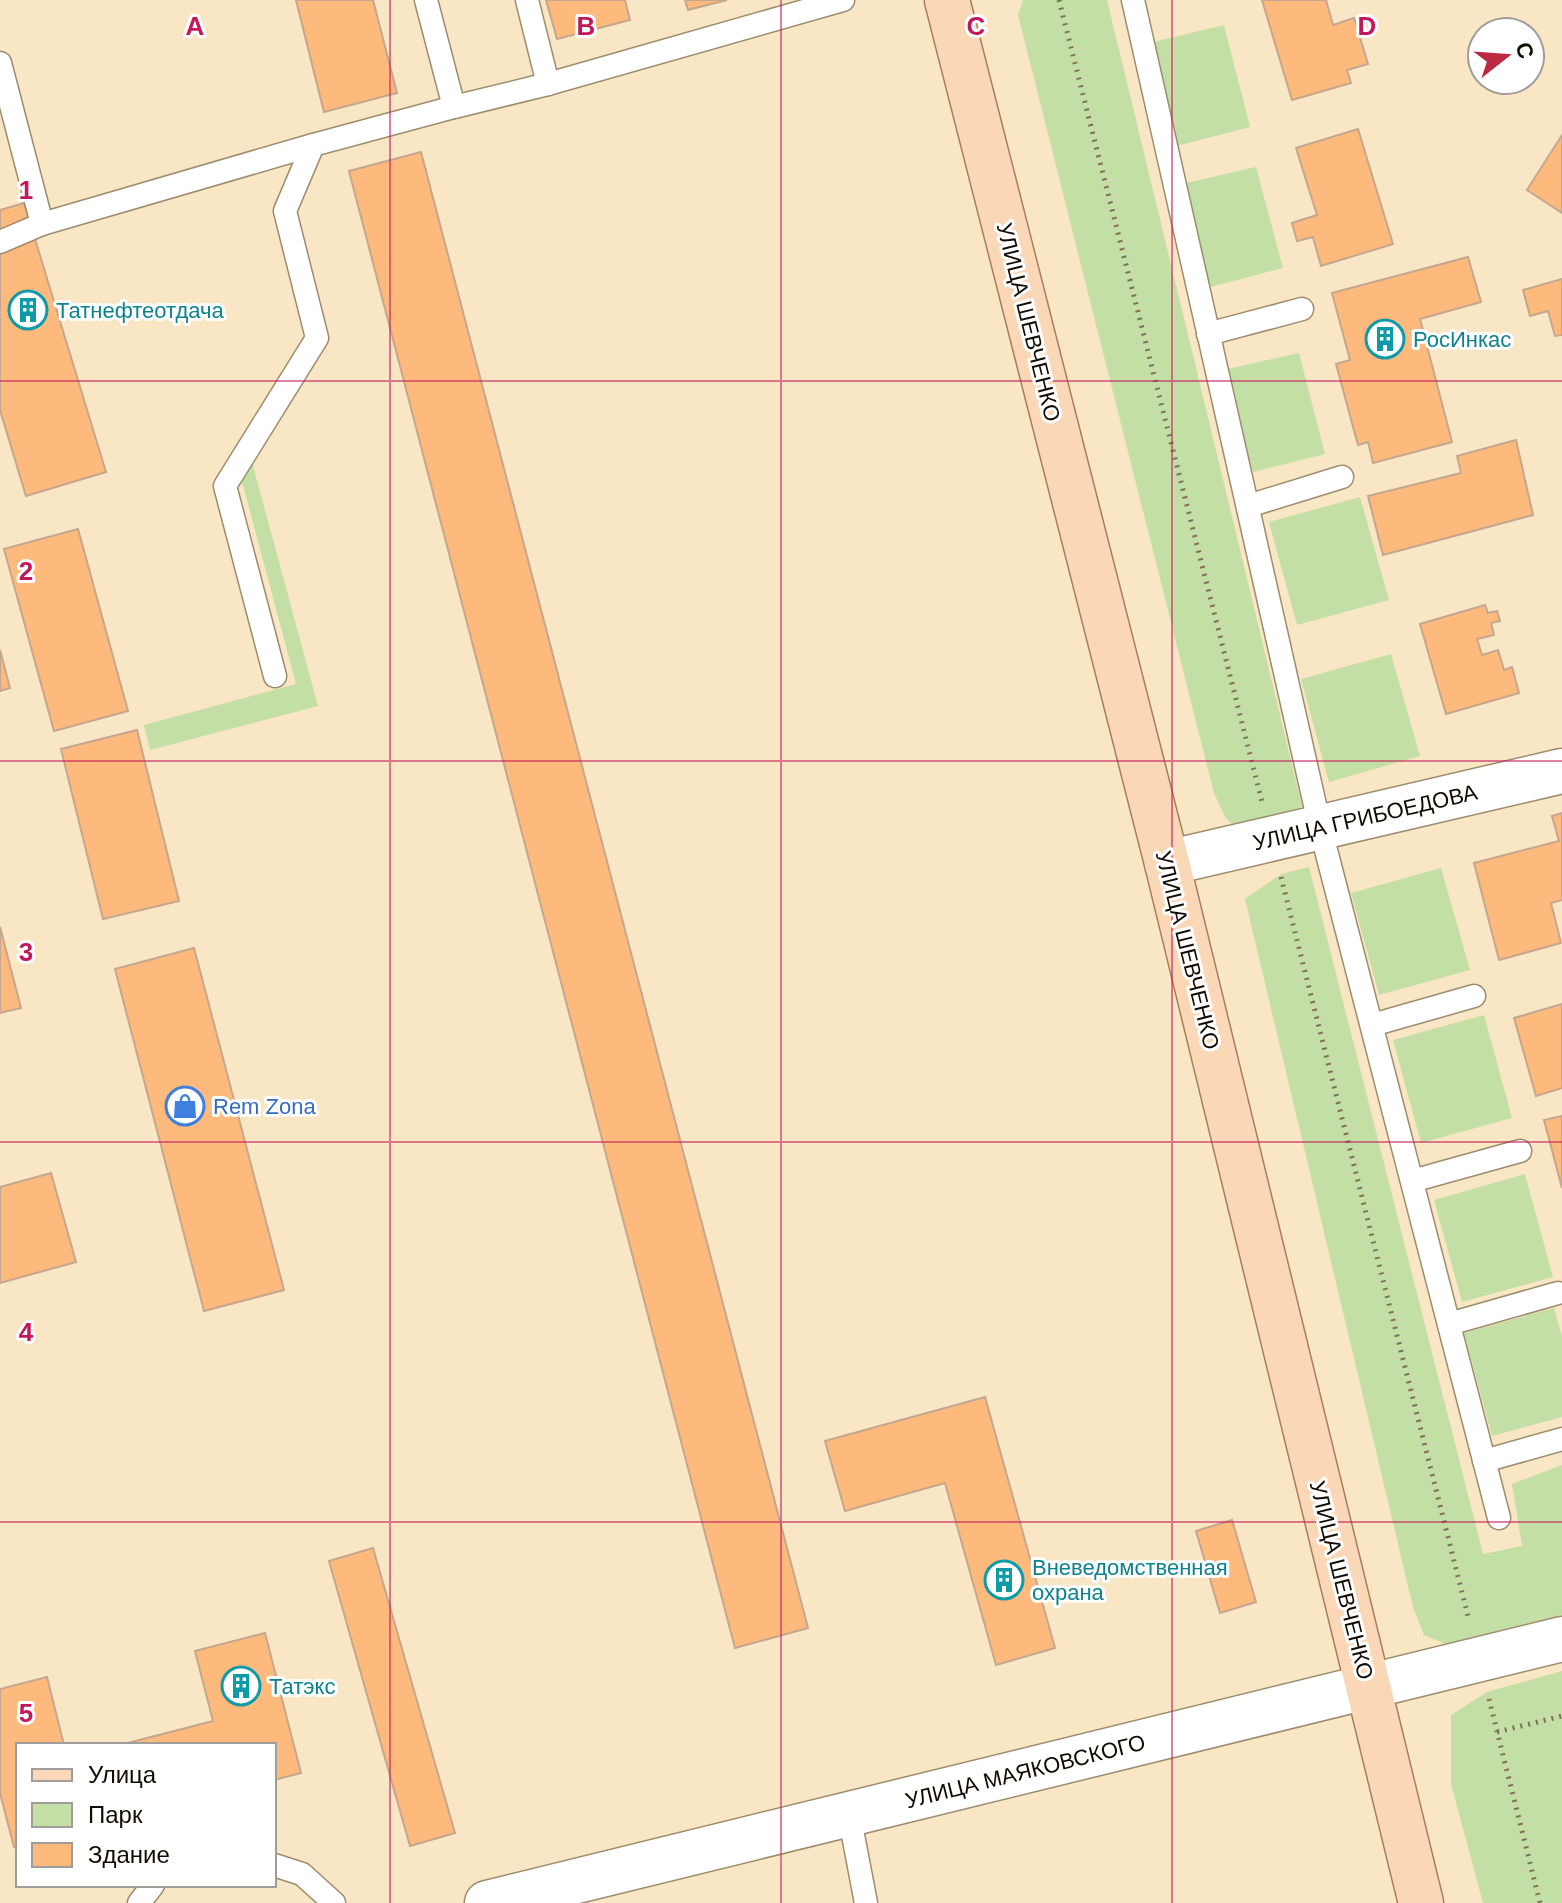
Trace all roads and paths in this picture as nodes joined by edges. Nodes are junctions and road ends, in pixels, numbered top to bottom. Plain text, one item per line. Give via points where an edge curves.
1 (426, 0) edge
2 (527, 0) edge
3 (843, 0) edge
4 (947, 0) edge
5 (1133, 0) edge
6 (0, 63) edge
7 (548, 84) junction
8 (454, 107) junction
9 (313, 145) junction
10 (42, 224) junction
11 (0, 242) edge
12 (1302, 309) dead end
13 (1208, 334) junction
14 (1342, 477) dead end
15 (1248, 506) junction
16 (275, 676) dead end
17 (1562, 771) edge
18 (1320, 827) junction
19 (1167, 863) junction
20 (1474, 996) dead end
21 (1372, 1025) junction
22 (1520, 1151) dead end
23 (1412, 1181) junction
24 (1558, 1293) dead end
25 (1449, 1324) junction
26 (1562, 1439) edge
27 (1484, 1461) junction
28 (1499, 1518) dead end
29 (1562, 1639) edge
30 (1368, 1686) junction
31 (1487, 1692) dead end
32 (1562, 1716) edge
33 (1497, 1732) junction
34 (849, 1814) junction
35 (276, 1866) edge
36 (151, 1887) edge
37 (139, 1903) edge
38 (334, 1903) edge
39 (487, 1903) edge
40 (866, 1903) edge
41 (1421, 1903) edge
42 (1540, 1903) edge

1 - 8 lane
2 - 7 lane
3 - 7 lane
4 - 19 main road, УЛИЦА ШЕВЧЕНКО
5 - 13 lane
6 - 10 lane
7 - 8 lane
8 - 9 lane
9 - 10 lane
9 - 16 lane via 285,211 317,338 225,486
10 - 11 lane
12 - 13 lane
13 - 15 lane
14 - 15 lane
15 - 18 lane
17 - 18 street, УЛИЦА ГРИБОЕДОВА
18 - 19 street, УЛИЦА ГРИБОЕДОВА
18 - 21 lane
19 - 30 main road, УЛИЦА ШЕВЧЕНКО
20 - 21 lane
21 - 23 lane
22 - 23 lane
23 - 25 lane
24 - 25 lane
25 - 27 lane
26 - 27 lane
27 - 28 lane
29 - 30 street, УЛИЦА МАЯКОВСКОГО
30 - 34 street, УЛИЦА МАЯКОВСКОГО
30 - 41 main road, УЛИЦА ШЕВЧЕНКО
31 - 33 path
32 - 33 path
33 - 42 path
34 - 39 street, УЛИЦА МАЯКОВСКОГО
34 - 40 lane
35 - 38 lane via 302,1874
36 - 37 lane

